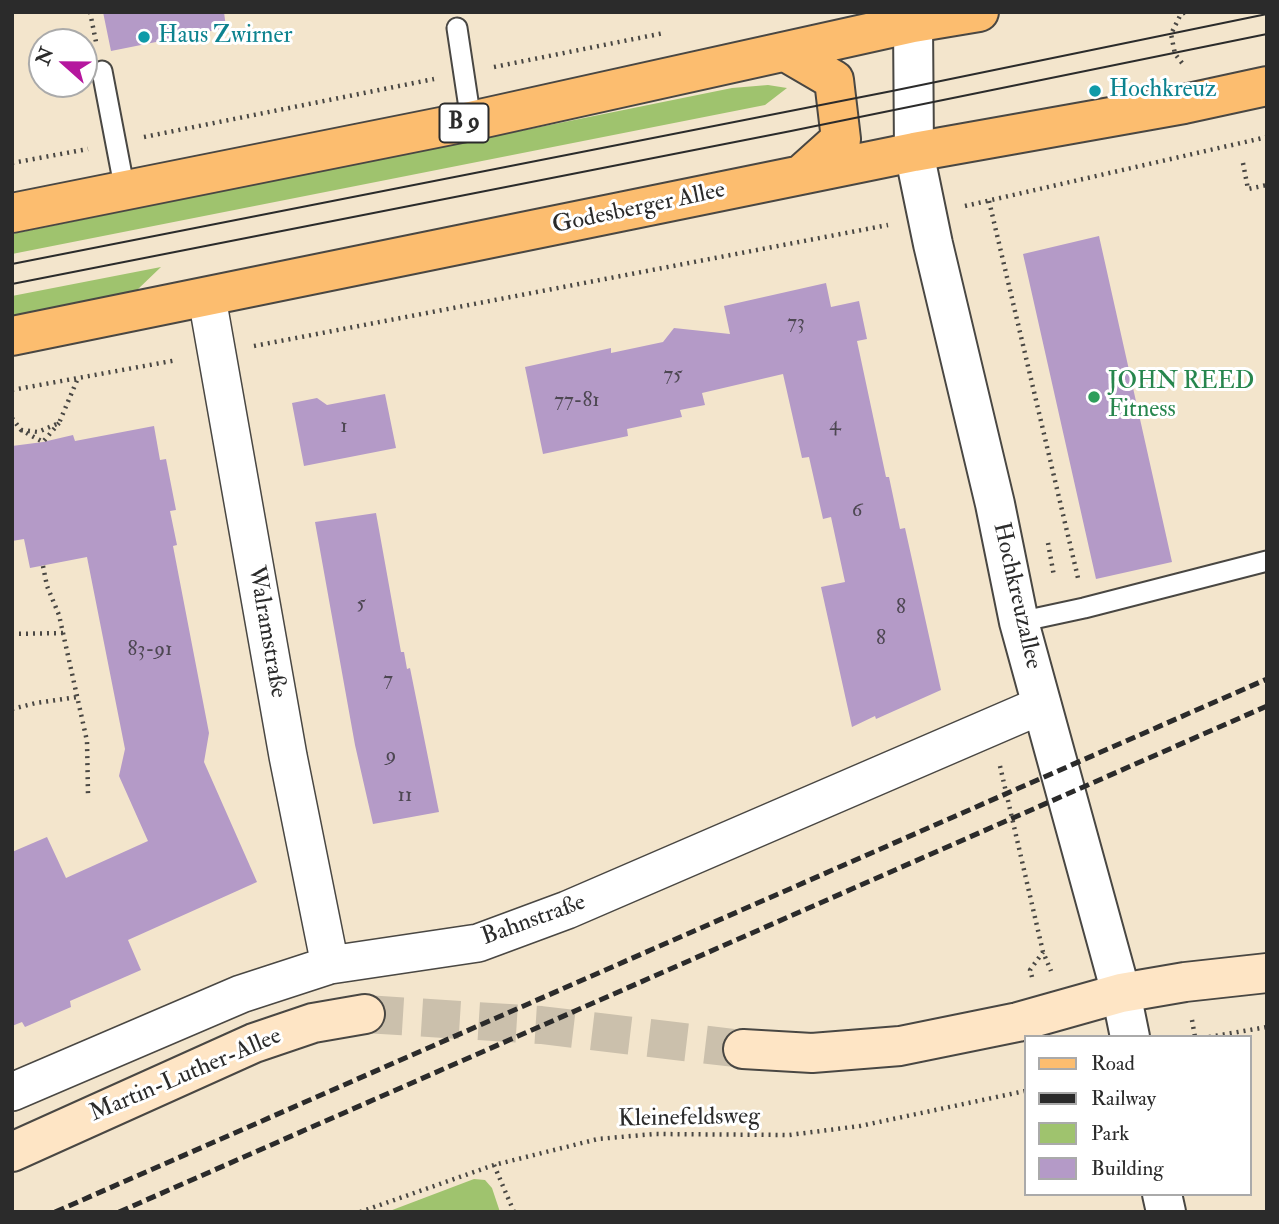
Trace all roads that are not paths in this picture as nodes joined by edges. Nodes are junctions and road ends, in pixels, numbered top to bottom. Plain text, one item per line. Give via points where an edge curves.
1 (979, 12) edge
2 (914, 18) edge
3 (457, 28) dead end
4 (786, 51) junction
5 (102, 71) dead end
6 (1267, 86) edge
7 (471, 121) junction
8 (914, 152) junction
9 (801, 175) junction
10 (125, 191) junction
11 (12, 213) edge
12 (207, 298) junction
13 (12, 336) edge
14 (1267, 561) edge
15 (1018, 622) junction
16 (1042, 705) junction
17 (330, 965) junction
18 (1267, 973) edge
19 (1121, 993) junction
20 (365, 1014) tunnel mouth
21 (1130, 1035) edge
22 (743, 1049) tunnel mouth
23 (12, 1092) edge
24 (12, 1152) edge

1 - 2 main road, B 9
2 - 4 main road, B 9
2 - 8 street, Hochkreuzallee
3 - 7 lane
4 - 7 main road, B 9
4 - 9 main road via 834,80 841,139
5 - 10 lane
6 - 8 main road, Godesberger Allee
7 - 10 main road, B 9
8 - 9 main road, Godesberger Allee
8 - 15 street, Hochkreuzallee
9 - 12 main road, Godesberger Allee
10 - 11 main road, B 9
12 - 13 main road, Godesberger Allee
12 - 17 street, Walramstraße
14 - 15 lane
15 - 16 street, Hochkreuzallee
16 - 17 street, Bahnstraße via 567,910 478,943
16 - 19 street, Hochkreuzallee
17 - 23 street, Bahnstraße via 241,995
18 - 19 main road
19 - 21 street, Hochkreuzallee
19 - 22 main road via 1018,1022 900,1046 812,1053
20 - 24 main road, Martin-Luther-Allee via 313,1023 254,1043

